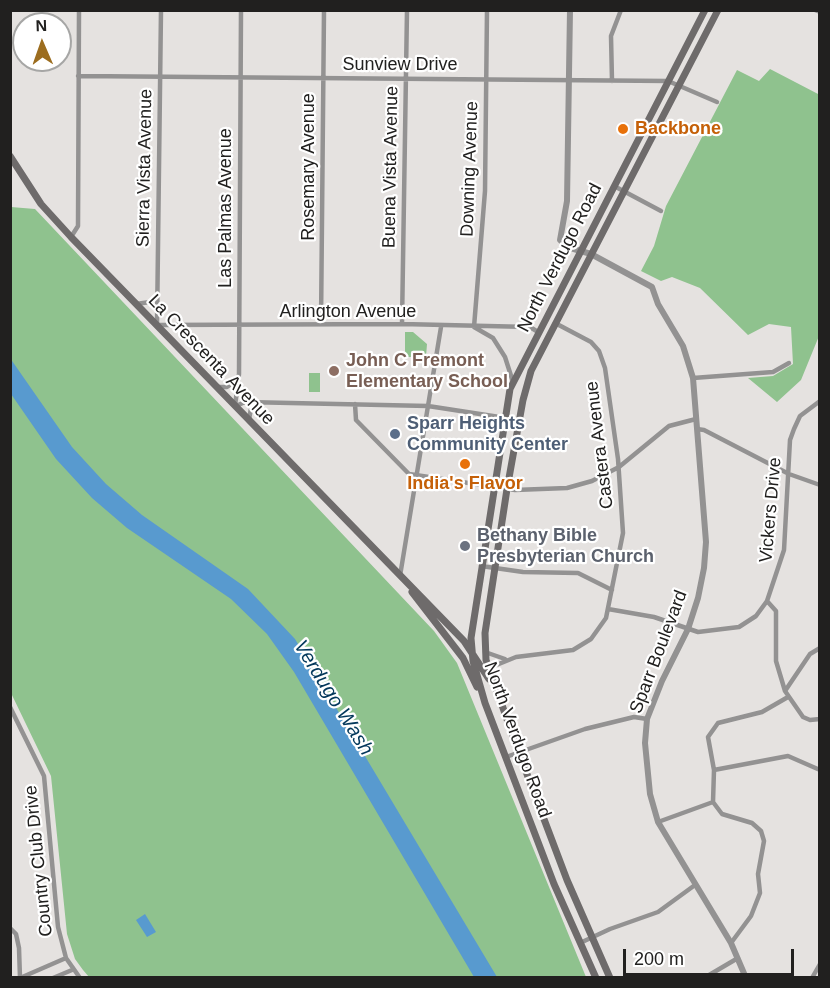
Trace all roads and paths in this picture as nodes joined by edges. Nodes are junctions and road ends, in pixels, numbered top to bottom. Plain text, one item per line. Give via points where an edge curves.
1 (79, 10) edge
2 (160, 10) edge
3 (241, 10) edge
4 (324, 10) edge
5 (407, 10) edge
6 (487, 10) edge
7 (570, 10) edge
8 (621, 10) edge
9 (705, 10) edge
10 (718, 10) edge
11 (814, 10) edge
12 (819, 12) edge
13 (78, 76) junction
14 (160, 76) junction
15 (241, 78) junction
16 (323, 78) junction
17 (407, 79) junction
18 (486, 79) junction
19 (569, 81) junction
20 (612, 81) junction
21 (668, 81) junction
22 (680, 84) junction
23 (717, 102) dead end
24 (10, 156) edge
25 (614, 186) junction
26 (624, 192) junction
27 (661, 212) dead end
28 (71, 237) junction
29 (580, 252) junction
30 (591, 254) junction
31 (157, 293) junction
32 (136, 304) junction
33 (555, 323) junction
34 (321, 324) junction
35 (402, 324) junction
36 (157, 325) junction
37 (180, 325) junction
38 (239, 325) junction
39 (441, 327) junction
40 (474, 327) junction
41 (538, 332) junction
42 (170, 339) junction
43 (789, 363) dead end
44 (239, 374) junction
45 (693, 378) junction
46 (513, 382) junction
47 (215, 385) junction
48 (819, 401) edge
49 (259, 402) junction
50 (355, 404) junction
51 (235, 406) junction
52 (428, 406) junction
53 (504, 418) junction
54 (696, 419) junction
55 (249, 420) junction
56 (519, 420) junction
57 (697, 429) junction
58 (619, 467) junction
59 (789, 474) junction
60 (417, 475) junction
61 (819, 485) edge
62 (493, 487) junction
63 (507, 489) junction
64 (481, 566) junction
65 (495, 568) junction
66 (400, 576) junction
67 (612, 590) junction
68 (767, 601) junction
69 (608, 609) junction
70 (688, 629) junction
71 (819, 648) edge
72 (471, 650) junction
73 (485, 652) junction
74 (508, 659) junction
75 (489, 668) junction
76 (785, 691) junction
77 (788, 697) junction
78 (501, 700) junction
79 (485, 703) junction
80 (10, 707) edge
81 (12, 714) edge
82 (647, 719) junction
83 (819, 719) edge
84 (519, 753) junction
85 (506, 757) junction
86 (714, 770) junction
87 (819, 770) edge
88 (712, 802) junction
89 (658, 822) junction
90 (695, 885) junction
91 (10, 928) edge
92 (593, 938) junction
93 (580, 943) junction
94 (730, 943) junction
95 (66, 958) junction
96 (738, 958) junction
97 (819, 964) edge
98 (72, 970) junction
99 (20, 977) edge
100 (53, 978) edge
101 (80, 978) edge
102 (596, 978) edge
103 (610, 978) edge
104 (704, 978) edge
105 (746, 978) edge
106 (812, 978) edge

1 - 13 street
2 - 14 street, Sierra Vista Avenue
3 - 15 street, Las Palmas Avenue
4 - 16 street, Rosemary Avenue
5 - 17 street, Buena Vista Avenue
6 - 18 street, Downing Avenue
7 - 19 street
8 - 20 street via 611,36
9 - 21 main road, North Verdugo Road
10 - 22 main road, North Verdugo Road
11 - 12 street
13 - 14 street, Sunview Drive
13 - 28 street via 78,226
14 - 15 street, Sunview Drive
14 - 31 street, Sierra Vista Avenue
15 - 16 street, Sunview Drive
15 - 38 street, Las Palmas Avenue
16 - 17 street, Sunview Drive
16 - 34 street, Rosemary Avenue
17 - 18 street, Sunview Drive
17 - 35 street, Buena Vista Avenue
18 - 19 street, Sunview Drive
18 - 40 street, Downing Avenue via 485,192
19 - 20 street, Sunview Drive
19 - 29 street via 567,201 560,240
20 - 21 street, Sunview Drive
21 - 22 street, Sunview Drive
21 - 25 main road, North Verdugo Road
22 - 23 street, Sunview Drive
22 - 26 main road, North Verdugo Road
24 - 28 main road, La Crescenta Avenue via 41,204
25 - 26 street
25 - 29 main road, North Verdugo Road
26 - 27 street
26 - 30 main road, North Verdugo Road
28 - 32 main road, La Crescenta Avenue
29 - 30 street
29 - 41 main road, North Verdugo Road
30 - 33 main road, North Verdugo Road
30 - 45 street, Sparr Boulevard via 652,287 683,346
31 - 32 street via 150,303
31 - 36 street, Sierra Vista Avenue
32 - 36 main road, La Crescenta Avenue
33 - 56 main road, North Verdugo Road via 531,371
33 - 58 street, Castera Avenue via 591,342 602,359
34 - 35 street, Arlington Avenue
34 - 38 street, Arlington Avenue
35 - 39 street, Arlington Avenue
36 - 37 street, Arlington Avenue
36 - 42 main road, La Crescenta Avenue
37 - 38 street, Arlington Avenue
37 - 42 street
38 - 44 street, Las Palmas Avenue
39 - 40 street, Arlington Avenue
39 - 52 street
40 - 41 street, Arlington Avenue via 530,327
40 - 46 street via 493,338 505,357
41 - 46 main road, North Verdugo Road
42 - 47 main road, La Crescenta Avenue
43 - 45 street via 773,372
44 - 47 street via 232,386
44 - 51 street, Las Palmas Avenue
45 - 54 street, Sparr Boulevard
46 - 53 main road, North Verdugo Road
47 - 51 main road, La Crescenta Avenue
48 - 59 street, Vickers Drive via 800,416 794,429
49 - 50 street
49 - 51 street
49 - 55 street via 251,408
50 - 52 street
50 - 60 street via 359,423 407,473
51 - 55 main road, La Crescenta Avenue
52 - 53 street
52 - 60 street
53 - 56 street
53 - 62 main road, North Verdugo Road
54 - 57 street, Sparr Boulevard
54 - 58 street via 669,426
55 - 66 main road, La Crescenta Avenue
56 - 63 main road, North Verdugo Road
57 - 59 street
57 - 70 street, Sparr Boulevard via 706,542 698,598
58 - 63 street via 567,488
58 - 67 street, Castera Avenue via 623,533
59 - 61 street
59 - 68 street, Vickers Drive via 784,550
60 - 62 street
60 - 66 street
62 - 63 street
62 - 64 main road, North Verdugo Road
63 - 65 main road, North Verdugo Road
64 - 65 street
64 - 72 main road, North Verdugo Road
65 - 67 street via 578,573
65 - 73 main road, North Verdugo Road
66 - 72 main road, La Crescenta Avenue
66 - 79 main road, La Crescenta Avenue via 463,658
67 - 69 street, Castera Avenue
68 - 70 street, Vickers Drive via 756,616 739,627 699,632
68 - 76 street via 776,611 776,661
69 - 70 street, Vickers Drive via 654,617
69 - 74 street, Castera Avenue via 598,631 573,650
70 - 82 street, Sparr Boulevard
71 - 76 street via 810,654
72 - 78 main road, La Crescenta Avenue
72 - 79 main road, North Verdugo Road
73 - 74 street, Castera Avenue
73 - 75 main road, North Verdugo Road
74 - 75 street, Castera Avenue
75 - 78 main road, North Verdugo Road
76 - 77 street
77 - 83 street via 803,717
77 - 86 street via 762,712 715,724 708,739
78 - 84 main road, North Verdugo Road
79 - 85 main road, North Verdugo Road
80 - 81 street, Country Club Drive
81 - 95 street, Country Club Drive via 44,776 58,927
82 - 84 street via 634,717 585,729
82 - 89 street, Sparr Boulevard via 650,794
84 - 85 street
84 - 92 main road, North Verdugo Road
85 - 93 main road, North Verdugo Road
86 - 87 street via 788,756
86 - 88 street
88 - 89 street
88 - 94 street via 722,814 752,823 761,831 764,841 758,874 760,893 751,916
89 - 90 street, Sparr Boulevard
90 - 92 street via 658,912
90 - 94 street, Sparr Boulevard
91 - 99 street via 16,934 19,948
92 - 93 street
92 - 103 main road, North Verdugo Road
93 - 102 main road, North Verdugo Road
94 - 96 street, Sparr Boulevard
95 - 98 street, Country Club Drive
95 - 99 street
96 - 104 street
96 - 105 street, Sparr Boulevard
97 - 106 street
98 - 100 street
98 - 101 street, Country Club Drive

